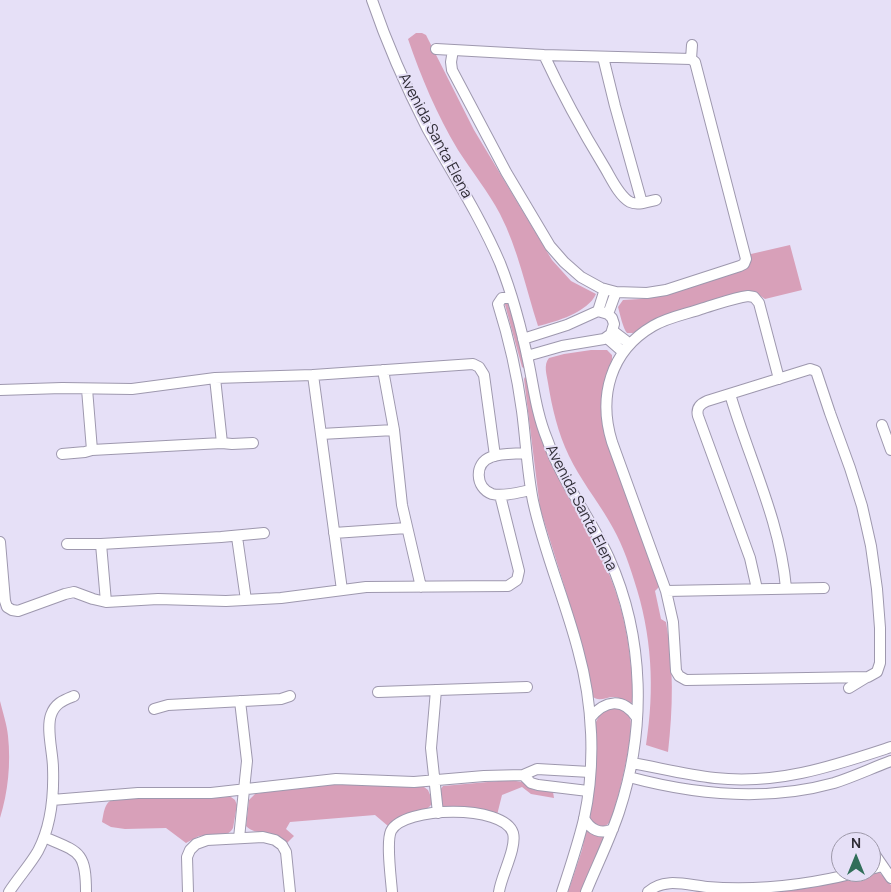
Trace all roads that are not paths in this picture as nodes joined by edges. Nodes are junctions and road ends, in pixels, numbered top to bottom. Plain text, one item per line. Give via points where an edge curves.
1 (372, 0) edge
2 (692, 45) dead end
3 (436, 48) dead end
4 (453, 50) junction
5 (544, 55) junction
6 (603, 57) junction
7 (691, 59) junction
8 (656, 200) dead end
9 (642, 203) junction
10 (605, 289) junction
11 (616, 292) junction
12 (512, 298) junction
13 (603, 312) junction
14 (610, 334) junction
15 (523, 339) junction
16 (626, 348) junction
17 (528, 356) junction
18 (383, 370) junction
19 (313, 375) junction
20 (216, 378) junction
21 (779, 379) junction
22 (87, 389) junction
23 (0, 390) edge
24 (730, 394) junction
25 (882, 425) dead end
26 (394, 430) junction
27 (321, 434) junction
28 (222, 443) junction
29 (253, 443) dead end
30 (92, 450) junction
31 (891, 450) edge
32 (526, 453) junction
33 (62, 454) dead end
34 (495, 456) junction
35 (531, 490) junction
36 (500, 494) junction
37 (407, 528) junction
38 (264, 533) dead end
39 (334, 533) junction
40 (237, 536) junction
41 (0, 542) edge
42 (67, 544) dead end
43 (101, 544) junction
44 (421, 587) junction
45 (786, 588) junction
46 (824, 588) dead end
47 (757, 589) junction
48 (342, 590) junction
49 (666, 591) junction
50 (246, 600) junction
51 (106, 602) junction
52 (868, 677) junction
53 (527, 687) dead end
54 (849, 688) dead end
55 (436, 690) junction
56 (378, 692) dead end
57 (74, 696) dead end
58 (290, 696) dead end
59 (240, 701) junction
60 (154, 709) dead end
61 (590, 718) junction
62 (637, 718) junction
63 (891, 747) edge
64 (853, 759) junction
65 (891, 761) edge
66 (632, 763) junction
67 (840, 764) junction
68 (590, 772) junction
69 (859, 774) junction
70 (523, 775) junction
71 (629, 777) junction
72 (844, 780) junction
73 (434, 781) junction
74 (244, 790) junction
75 (588, 791) junction
76 (52, 800) junction
77 (438, 813) junction
78 (584, 818) junction
79 (613, 829) junction
80 (44, 837) junction
81 (239, 838) junction
82 (882, 866) edge
83 (891, 878) edge
84 (831, 879) edge
85 (731, 890) edge
86 (9, 892) edge
87 (86, 892) edge
88 (188, 892) edge
89 (290, 892) edge
90 (392, 892) edge
91 (499, 892) edge
92 (562, 892) edge
93 (586, 892) edge
94 (648, 892) edge

1 - 12 street, Avenida Santa Elena via 413,100 480,222
2 - 7 street
3 - 4 street
4 - 5 street
4 - 10 street via 450,65 466,98 544,236 572,270
5 - 6 street
5 - 9 street via 615,184 628,201
6 - 7 street
6 - 9 street
7 - 11 street via 695,62 745,262 657,292
8 - 9 street
10 - 11 street
10 - 13 street
11 - 13 street
12 - 15 street, Avenida Santa Elena
12 - 32 street, Avenida Santa Elena via 502,298 498,304 512,354
13 - 14 street via 613,320
13 - 15 street
14 - 16 street
14 - 17 street
15 - 17 street, Avenida Santa Elena
16 - 21 street via 644,332 666,320 753,296 759,303
16 - 49 street via 612,372 605,407 606,422
17 - 62 street, Avenida Santa Elena via 546,440 603,546 625,604 635,650
18 - 19 street
18 - 26 street
18 - 34 street via 469,364 480,367 484,375
19 - 20 street
19 - 27 street
20 - 22 street via 132,389
20 - 28 street
21 - 24 street
21 - 52 street via 810,369 816,371 856,486 871,546 879,605 880,666 875,674
22 - 23 street
22 - 30 street
24 - 45 street via 774,523
24 - 47 street via 704,402 697,412 750,558
25 - 31 street
26 - 27 street
26 - 37 street
27 - 39 street
28 - 29 street
28 - 30 street
30 - 33 street
32 - 34 street
32 - 35 street, Avenida Santa Elena
34 - 36 street via 484,462 478,476 487,492
35 - 36 street
35 - 61 street, Avenida Santa Elena via 543,540 578,650
36 - 44 street via 519,571 517,580 508,586
37 - 39 street
37 - 44 street
38 - 40 street
39 - 48 street
40 - 43 street
40 - 50 street
41 - 51 street via 5,601 10,609 24,609 74,592
42 - 43 street
43 - 51 street
44 - 48 street
45 - 46 street
45 - 47 street
47 - 49 street
48 - 50 street
49 - 52 street via 673,622 676,671 681,678
50 - 51 street
52 - 54 street
53 - 55 street
55 - 56 street
55 - 73 street via 431,734
57 - 76 street via 60,702 50,716 54,768
58 - 59 street
59 - 60 street via 168,705
59 - 74 street via 247,747
61 - 62 street via 602,706 616,703 628,708
61 - 68 street, Avenida Santa Elena
62 - 66 street, Avenida Santa Elena
63 - 64 street
64 - 67 street
64 - 69 street via 853,767
65 - 69 street
66 - 67 street via 697,776 740,779 802,774
66 - 71 street, Avenida Santa Elena
67 - 72 street via 846,770
68 - 70 street via 537,769
68 - 75 street, Avenida Santa Elena
69 - 72 street
70 - 73 street
70 - 75 street via 538,785
71 - 72 street via 701,792 743,795 798,791
71 - 79 street, Avenida Santa Elena
73 - 74 street via 336,779
73 - 77 street
74 - 76 street via 202,794 138,793
74 - 81 street
75 - 78 street, Avenida Santa Elena
76 - 80 street
77 - 90 street via 407,819 392,830 389,841
77 - 91 street via 479,814 508,826 513,842
78 - 79 street via 597,831
78 - 92 street, Avenida Santa Elena
79 - 93 street, Avenida Santa Elena
80 - 86 street via 33,859
80 - 87 street via 79,855 84,866
81 - 88 street via 201,841 192,847 187,860
81 - 89 street via 268,838 280,843 288,855
82 - 83 street
84 - 85 street
85 - 94 street via 668,883

